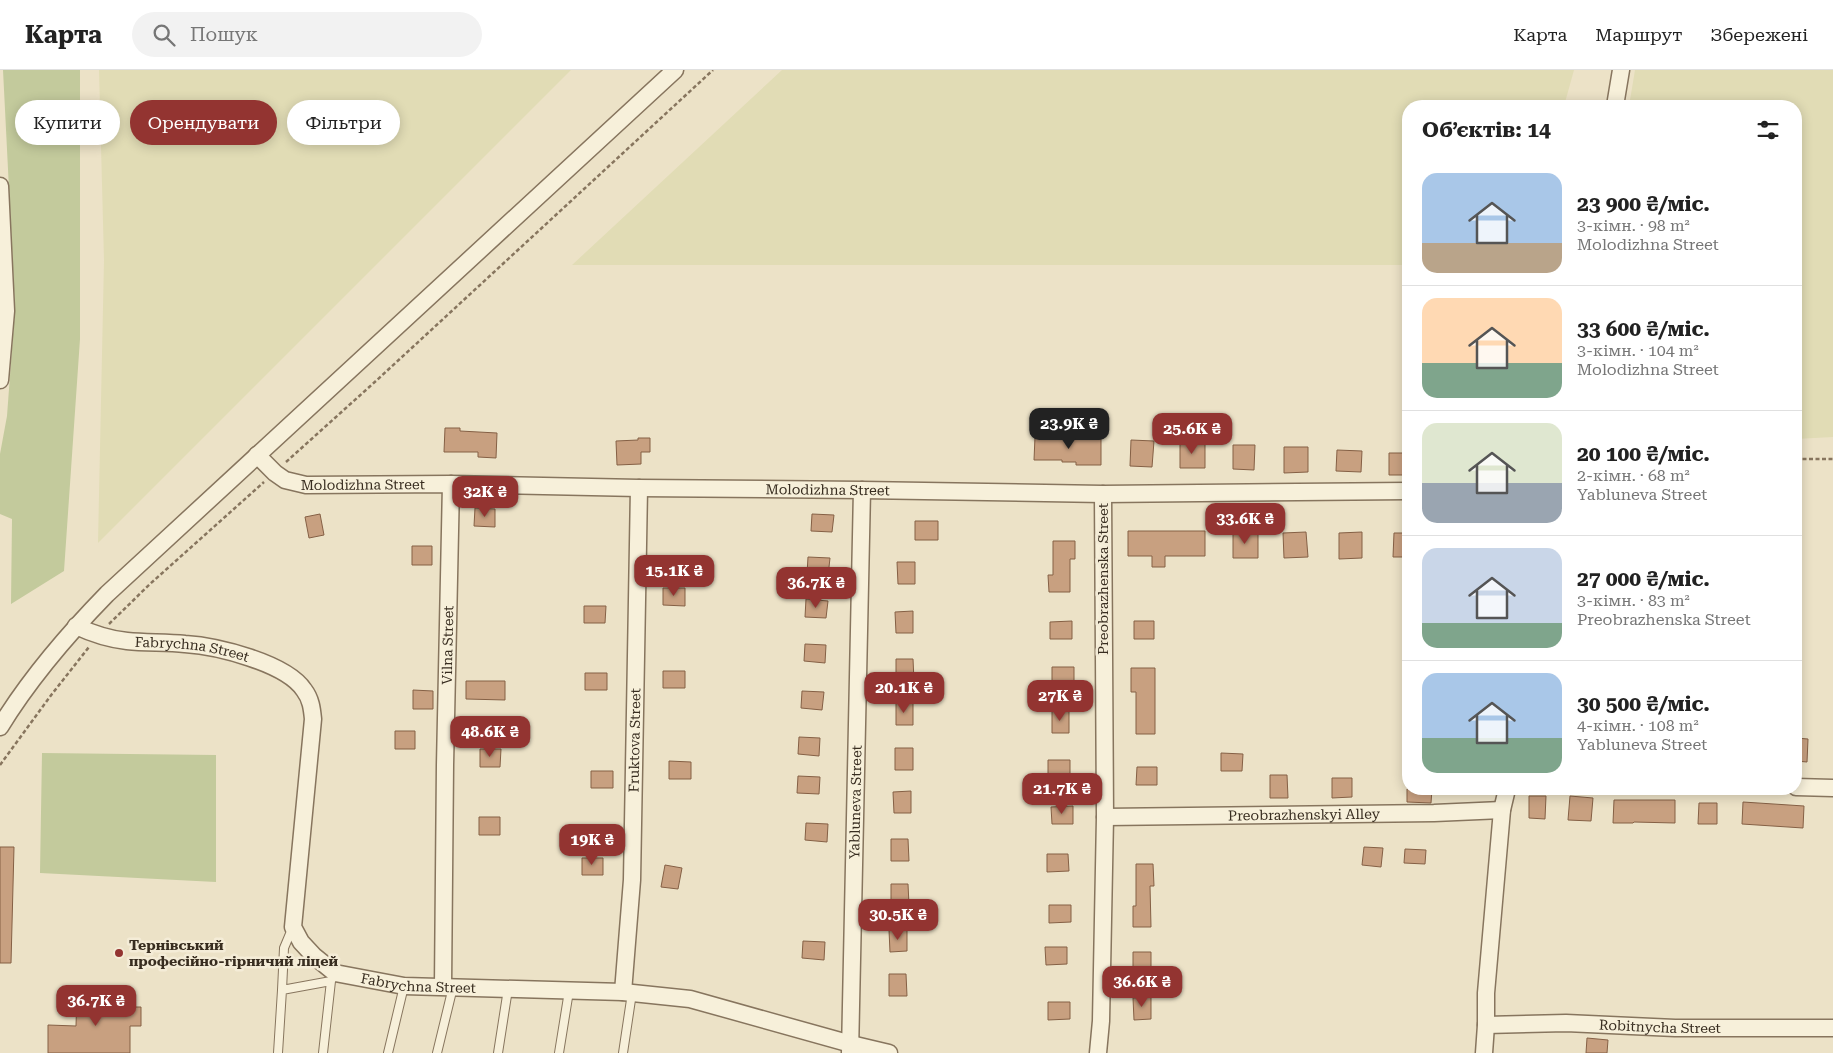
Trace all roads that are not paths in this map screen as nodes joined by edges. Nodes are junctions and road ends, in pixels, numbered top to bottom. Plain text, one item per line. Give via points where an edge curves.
1 (675, 70) edge
2 (1621, 70) edge
3 (1616, 100) edge
4 (0, 186) edge
5 (0, 380) edge
6 (257, 455) junction
7 (451, 484) junction
8 (639, 488) junction
9 (862, 490) junction
10 (1402, 491) edge
11 (1103, 494) junction
12 (76, 626) junction
13 (0, 727) edge
14 (1802, 786) edge
15 (1833, 788) edge
16 (1506, 795) edge
17 (1502, 810) junction
18 (1105, 817) junction
19 (293, 926) junction
20 (333, 977) junction
21 (404, 986) junction
22 (448, 986) junction
23 (508, 989) junction
24 (282, 990) junction
25 (568, 991) junction
26 (628, 992) junction
27 (1486, 1025) junction
28 (1833, 1028) edge
29 (850, 1049) edge
30 (278, 1053) edge
31 (323, 1053) edge
32 (388, 1053) edge
33 (437, 1053) edge
34 (498, 1053) edge
35 (559, 1053) edge
36 (623, 1053) edge
37 (889, 1053) edge
38 (1098, 1053) edge
39 (1484, 1053) edge

1 - 6 street
2 - 3 street
4 - 5 street via 6,311
6 - 7 street, Molodizhna Street via 286,480 306,485
6 - 12 street via 106,594
7 - 8 street, Molodizhna Street
7 - 22 street, Vilna Street via 444,766
8 - 9 street, Molodizhna Street
8 - 26 street, Fruktova Street
9 - 11 street, Molodizhna Street
9 - 29 street, Yabluneva Street
10 - 11 street, Molodizhna Street
11 - 18 street, Preobrazhenska Street
12 - 13 street via 39,669
12 - 19 street, Fabrychna Street via 98,636 126,641 186,644 229,651 281,671 304,689 311,703 313,719
14 - 15 street
16 - 17 street
17 - 18 street, Preobrazhenskyi Alley
17 - 27 street
18 - 38 street, Preobrazhenska Street
19 - 20 street, Fabrychna Street via 301,942
19 - 24 lane via 284,948
20 - 21 street, Fabrychna Street
20 - 24 lane
20 - 31 lane
21 - 22 street, Fabrychna Street
21 - 32 lane
22 - 23 street, Fabrychna Street
22 - 33 lane
23 - 25 street, Fabrychna Street
23 - 34 lane
24 - 30 lane
25 - 26 street, Fabrychna Street
25 - 35 lane
26 - 29 street, Fabrychna Street via 690,999
26 - 36 lane
27 - 28 street, Robitnycha Street via 1566,1023 1676,1028
27 - 39 street
29 - 37 street, Fabrychna Street

